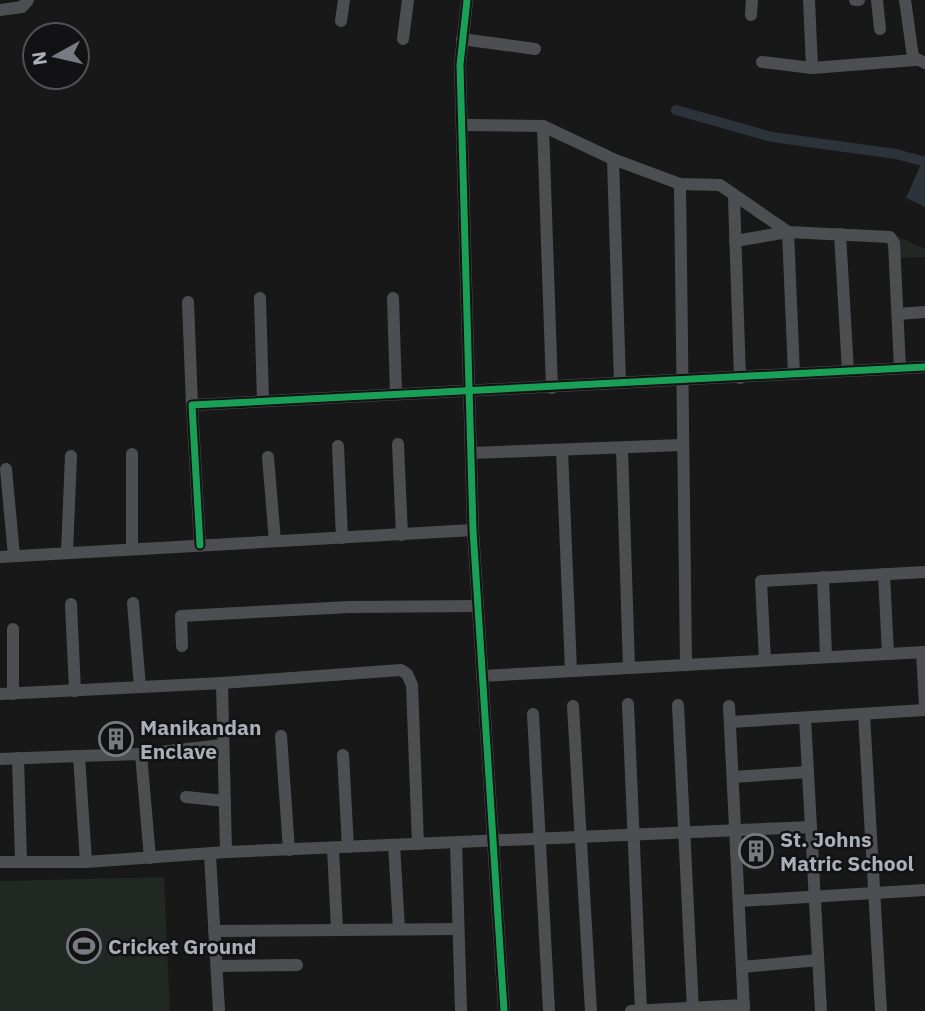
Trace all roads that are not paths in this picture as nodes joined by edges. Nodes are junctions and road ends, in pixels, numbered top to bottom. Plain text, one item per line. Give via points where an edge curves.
1 (28, 0) edge
2 (344, 0) edge
3 (408, 0) edge
4 (467, 0) edge
5 (752, 0) edge
6 (809, 0) edge
7 (877, 0) edge
8 (905, 0) edge
9 (0, 10) edge
10 (751, 15) dead end
11 (341, 21) dead end
12 (880, 29) dead end
13 (403, 39) dead end
14 (462, 39) junction
15 (535, 49) dead end
16 (762, 62) dead end
17 (920, 62) edge
18 (812, 68) junction
19 (464, 125) junction
20 (543, 126) junction
21 (613, 159) junction
22 (680, 184) junction
23 (734, 198) junction
24 (788, 232) junction
25 (840, 234) junction
26 (735, 241) junction
27 (260, 298) dead end
28 (393, 298) dead end
29 (188, 302) dead end
30 (925, 312) edge
31 (898, 314) junction
32 (925, 367) edge
33 (901, 368) junction
34 (848, 371) junction
35 (794, 374) junction
36 (740, 378) junction
37 (681, 380) junction
38 (620, 383) junction
39 (552, 388) junction
40 (470, 390) junction
41 (396, 393) junction
42 (263, 401) junction
43 (192, 405) junction
44 (398, 444) dead end
45 (682, 445) junction
46 (338, 446) dead end
47 (622, 449) junction
48 (562, 450) junction
49 (472, 453) junction
50 (132, 454) dead end
51 (71, 456) dead end
52 (268, 457) dead end
53 (6, 469) dead end
54 (473, 530) junction
55 (402, 535) junction
56 (342, 538) junction
57 (275, 541) junction
58 (200, 545) junction
59 (132, 547) junction
60 (68, 552) junction
61 (0, 556) edge
62 (14, 556) junction
63 (925, 572) edge
64 (884, 574) junction
65 (822, 577) junction
66 (133, 603) dead end
67 (71, 604) dead end
68 (478, 606) junction
69 (13, 629) dead end
70 (183, 646) dead end
71 (923, 652) edge
72 (888, 654) junction
73 (826, 657) junction
74 (765, 660) junction
75 (685, 665) junction
76 (629, 668) junction
77 (571, 671) junction
78 (482, 676) junction
79 (222, 683) junction
80 (140, 687) junction
81 (75, 691) junction
82 (6, 694) edge
83 (628, 704) dead end
84 (678, 705) dead end
85 (573, 706) dead end
86 (729, 706) dead end
87 (925, 708) edge
88 (533, 714) dead end
89 (864, 714) junction
90 (805, 718) junction
91 (730, 722) junction
92 (281, 736) dead end
93 (223, 745) junction
94 (141, 754) junction
95 (343, 755) dead end
96 (79, 756) junction
97 (18, 758) junction
98 (0, 759) edge
99 (808, 772) junction
100 (733, 777) junction
101 (186, 797) dead end
102 (225, 801) junction
103 (811, 827) junction
104 (735, 832) junction
105 (635, 834) junction
106 (684, 835) junction
107 (580, 839) junction
108 (540, 840) junction
109 (495, 841) junction
110 (456, 843) junction
111 (394, 845) junction
112 (418, 845) junction
113 (348, 847) junction
114 (333, 848) junction
115 (289, 850) junction
116 (226, 852) junction
117 (210, 855) junction
118 (149, 858) junction
119 (21, 861) junction
120 (0, 862) edge
121 (86, 862) junction
122 (925, 890) edge
123 (875, 893) junction
124 (815, 896) junction
125 (739, 901) junction
126 (399, 929) junction
127 (457, 929) junction
128 (337, 930) junction
129 (214, 931) junction
130 (818, 960) junction
131 (298, 965) dead end
132 (217, 966) junction
133 (742, 967) junction
134 (744, 1008) edge
135 (693, 1009) edge
136 (219, 1011) edge
137 (461, 1011) edge
138 (504, 1011) edge
139 (549, 1011) edge
140 (591, 1011) edge
141 (631, 1011) edge
142 (641, 1011) edge
143 (821, 1011) edge
144 (881, 1011) edge

1 - 9 street via 22,7
2 - 11 street
3 - 13 street
4 - 14 street
5 - 10 street
6 - 18 street
7 - 12 street
8 - 17 street
14 - 15 street
14 - 19 street
16 - 18 street
17 - 18 street
19 - 20 street
19 - 40 street
20 - 21 street
20 - 39 street
21 - 22 street
21 - 38 street
22 - 23 street via 720,185
22 - 37 street
23 - 24 street
23 - 26 street
24 - 25 street
24 - 26 street
24 - 35 street
25 - 31 street via 890,237 893,241
25 - 34 street
26 - 36 street
27 - 42 street
28 - 41 street
29 - 43 street
30 - 31 street
31 - 33 street
32 - 33 street
33 - 34 street
34 - 35 street
35 - 36 street
36 - 37 street
37 - 38 street
37 - 45 street
38 - 39 street
39 - 40 street
40 - 41 street
40 - 49 street
41 - 42 street
42 - 43 street
43 - 58 street
44 - 55 street
45 - 47 street
45 - 75 street
46 - 56 street
47 - 48 street
47 - 76 street
48 - 49 street
48 - 77 street
49 - 54 street
50 - 59 street
51 - 60 street
52 - 57 street
53 - 62 street
54 - 55 street
54 - 68 street
55 - 56 street
56 - 57 street
57 - 58 street
58 - 59 street
59 - 60 street
60 - 62 street
61 - 62 street
63 - 64 street
64 - 65 street
64 - 72 street
65 - 73 street
65 - 74 street via 761,581
66 - 80 street
67 - 81 street
68 - 70 street via 181,616
68 - 78 street
69 - 82 street
71 - 72 street
71 - 87 street
72 - 73 street
73 - 74 street
74 - 75 street
75 - 76 street
76 - 77 street
77 - 78 street
78 - 109 street
79 - 80 street
79 - 93 street
79 - 112 street via 401,670 407,674 412,685
80 - 81 street
81 - 82 street
83 - 105 street
84 - 106 street
85 - 107 street
86 - 91 street
87 - 89 street
88 - 108 street
89 - 90 street
89 - 123 street
90 - 91 street
90 - 99 street
91 - 100 street
92 - 115 street
93 - 94 street
93 - 102 street
94 - 96 street
94 - 118 street
95 - 113 street
96 - 97 street
96 - 121 street
97 - 98 street
97 - 119 street
99 - 100 street
99 - 103 street
100 - 104 street
101 - 102 street
102 - 116 street
103 - 104 street
103 - 124 street
104 - 106 street
104 - 125 street
105 - 106 street
105 - 107 street
105 - 142 street
106 - 135 street
107 - 108 street
107 - 140 street
108 - 109 street
108 - 139 street
109 - 110 street
109 - 138 street
110 - 112 street
110 - 127 street
111 - 112 street
111 - 113 street
111 - 126 street
113 - 114 street
114 - 115 street
114 - 128 street
115 - 116 street
116 - 117 street
117 - 118 street
117 - 129 street
118 - 121 street
119 - 120 street
119 - 121 street
122 - 123 street
123 - 124 street
123 - 144 street
124 - 125 street
124 - 130 street
125 - 133 street
126 - 127 street
126 - 128 street
127 - 137 street
128 - 129 street
129 - 132 street
130 - 133 street
130 - 143 street
131 - 132 street
132 - 136 street
133 - 134 street
134 - 135 street
135 - 142 street
141 - 142 street

